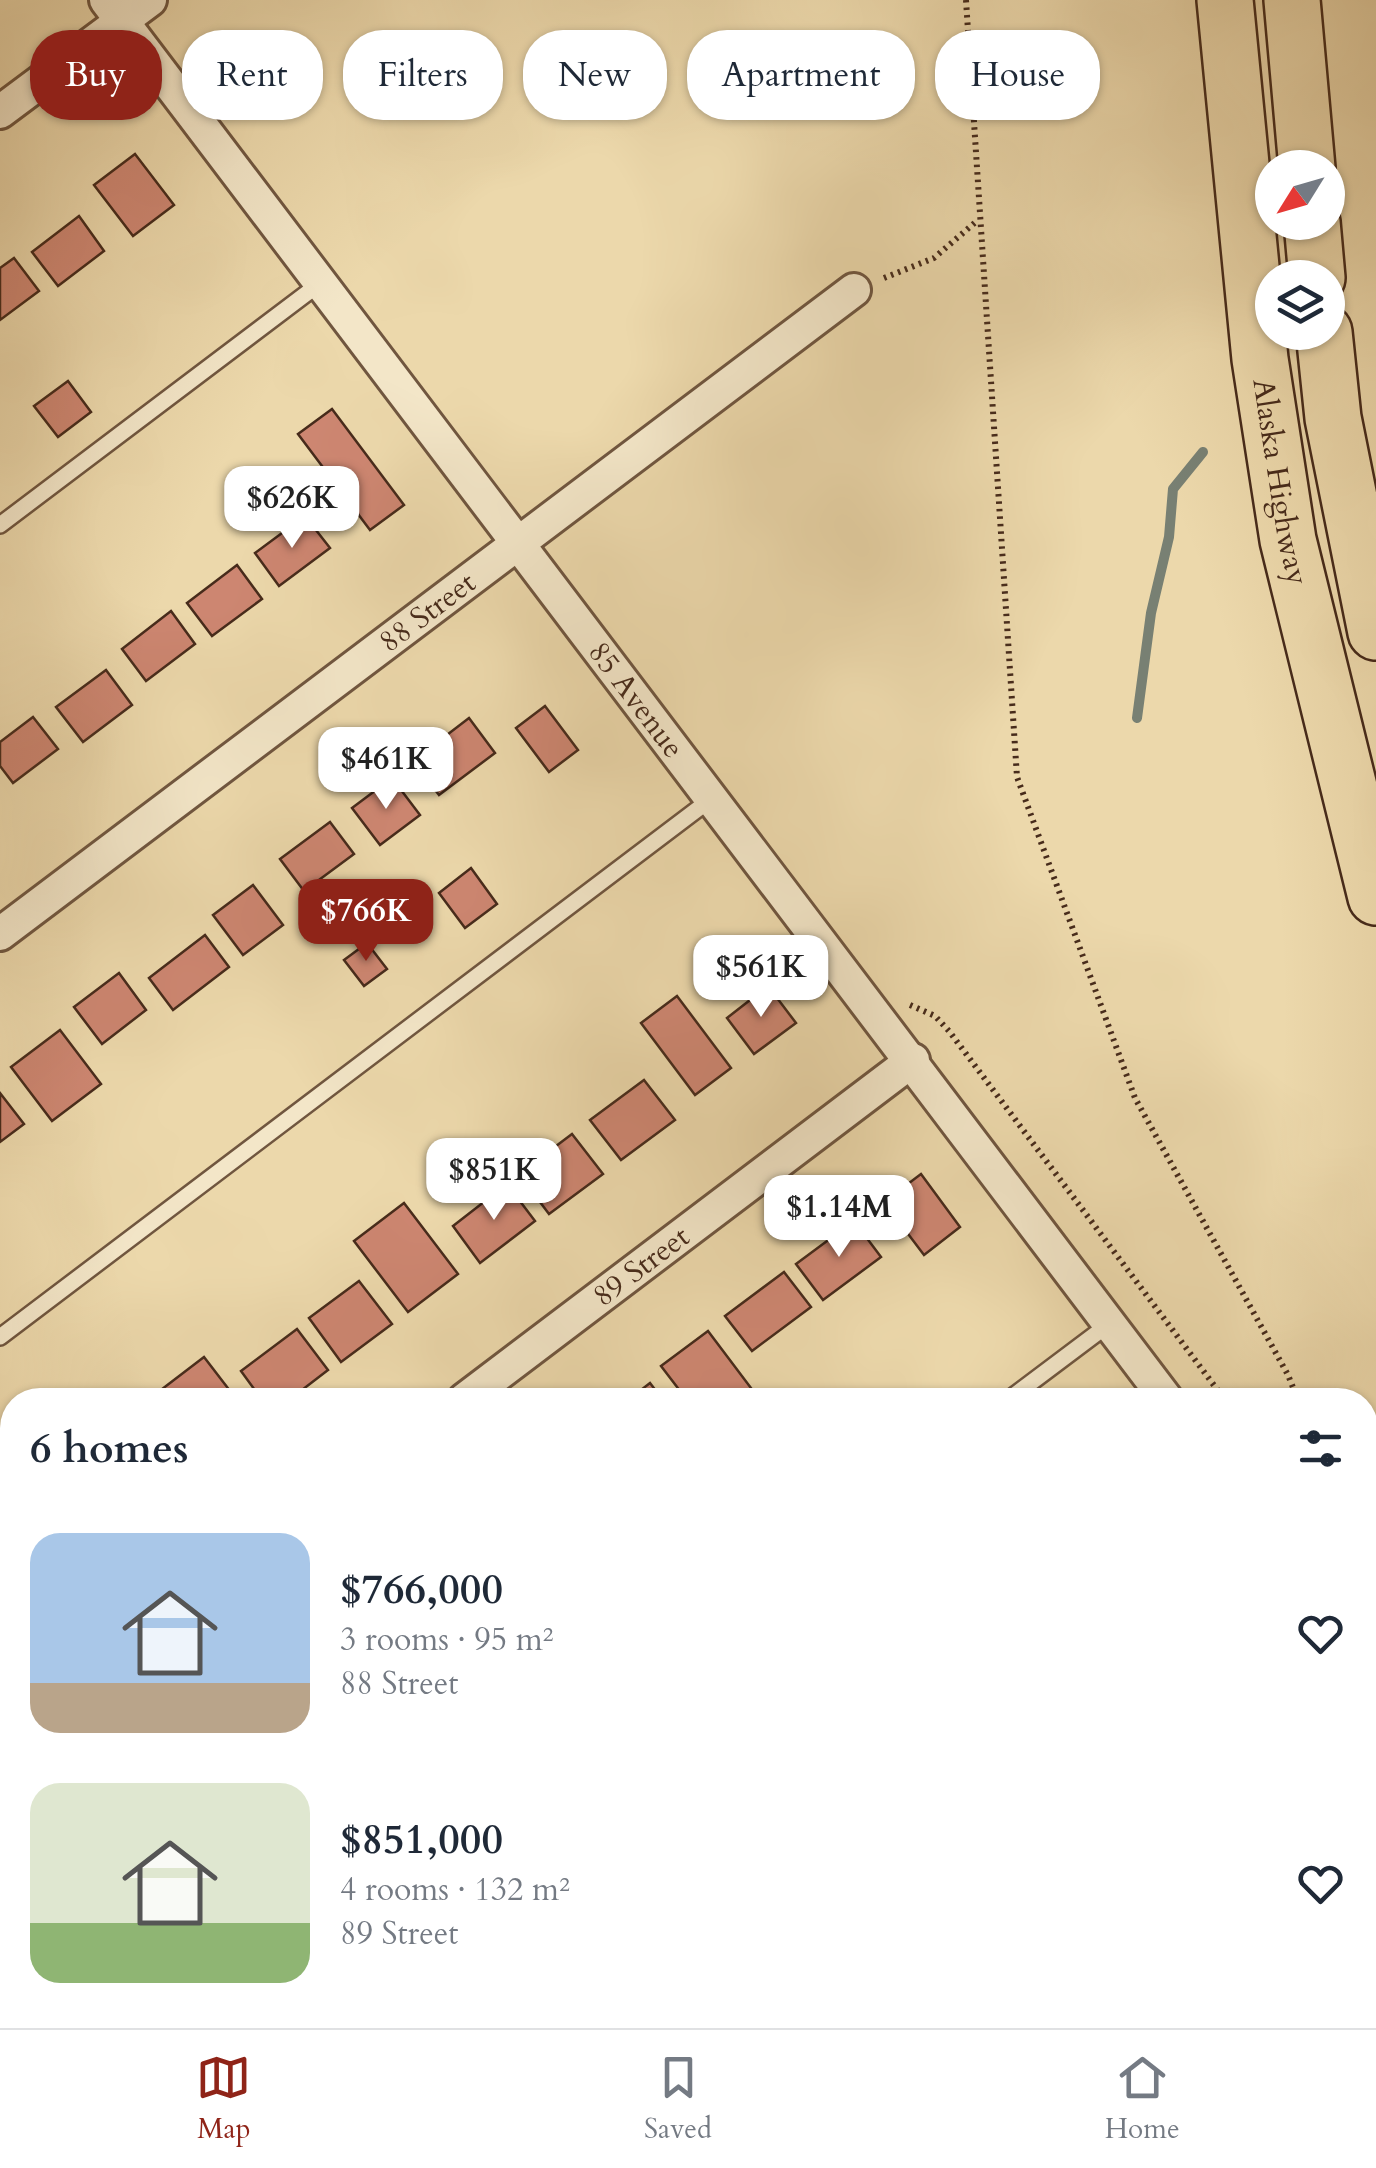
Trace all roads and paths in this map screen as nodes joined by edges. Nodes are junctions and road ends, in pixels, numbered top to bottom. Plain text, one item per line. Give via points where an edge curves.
1 (150, 0) edge
2 (966, 0) edge
3 (1225, 0) edge
4 (1292, 0) edge
5 (114, 10) edge
6 (0, 112) edge
7 (1305, 150) edge
8 (979, 219) junction
9 (320, 284) junction
10 (854, 290) joint
11 (1326, 350) edge
12 (0, 525) edge
13 (517, 545) junction
14 (1376, 632) edge
15 (711, 799) junction
16 (1376, 896) edge
17 (0, 934) edge
18 (906, 1004) dead end
19 (912, 1060) junction
20 (1108, 1324) junction
21 (0, 1337) edge
22 (480, 1388) edge
23 (1024, 1388) edge
24 (1158, 1388) edge
25 (1216, 1388) edge
26 (1293, 1388) edge

1 - 5 street
2 - 8 path
3 - 16 highway, Alaska Highway via 1260,359 1288,540
4 - 7 highway
5 - 6 street
5 - 9 street, 85 Avenue
8 - 10 path via 934,258
8 - 26 path via 1017,777 1135,1098
9 - 12 lane
9 - 13 street, 85 Avenue
10 - 13 street, 88 Street
11 - 14 highway, Alaska Highway
13 - 15 street, 85 Avenue
13 - 17 street, 88 Street
15 - 19 street, 85 Avenue
15 - 21 lane
18 - 25 path via 936,1016 949,1031
19 - 20 street, 85 Avenue
19 - 22 street, 89 Street
20 - 23 lane
20 - 24 street, 85 Avenue

